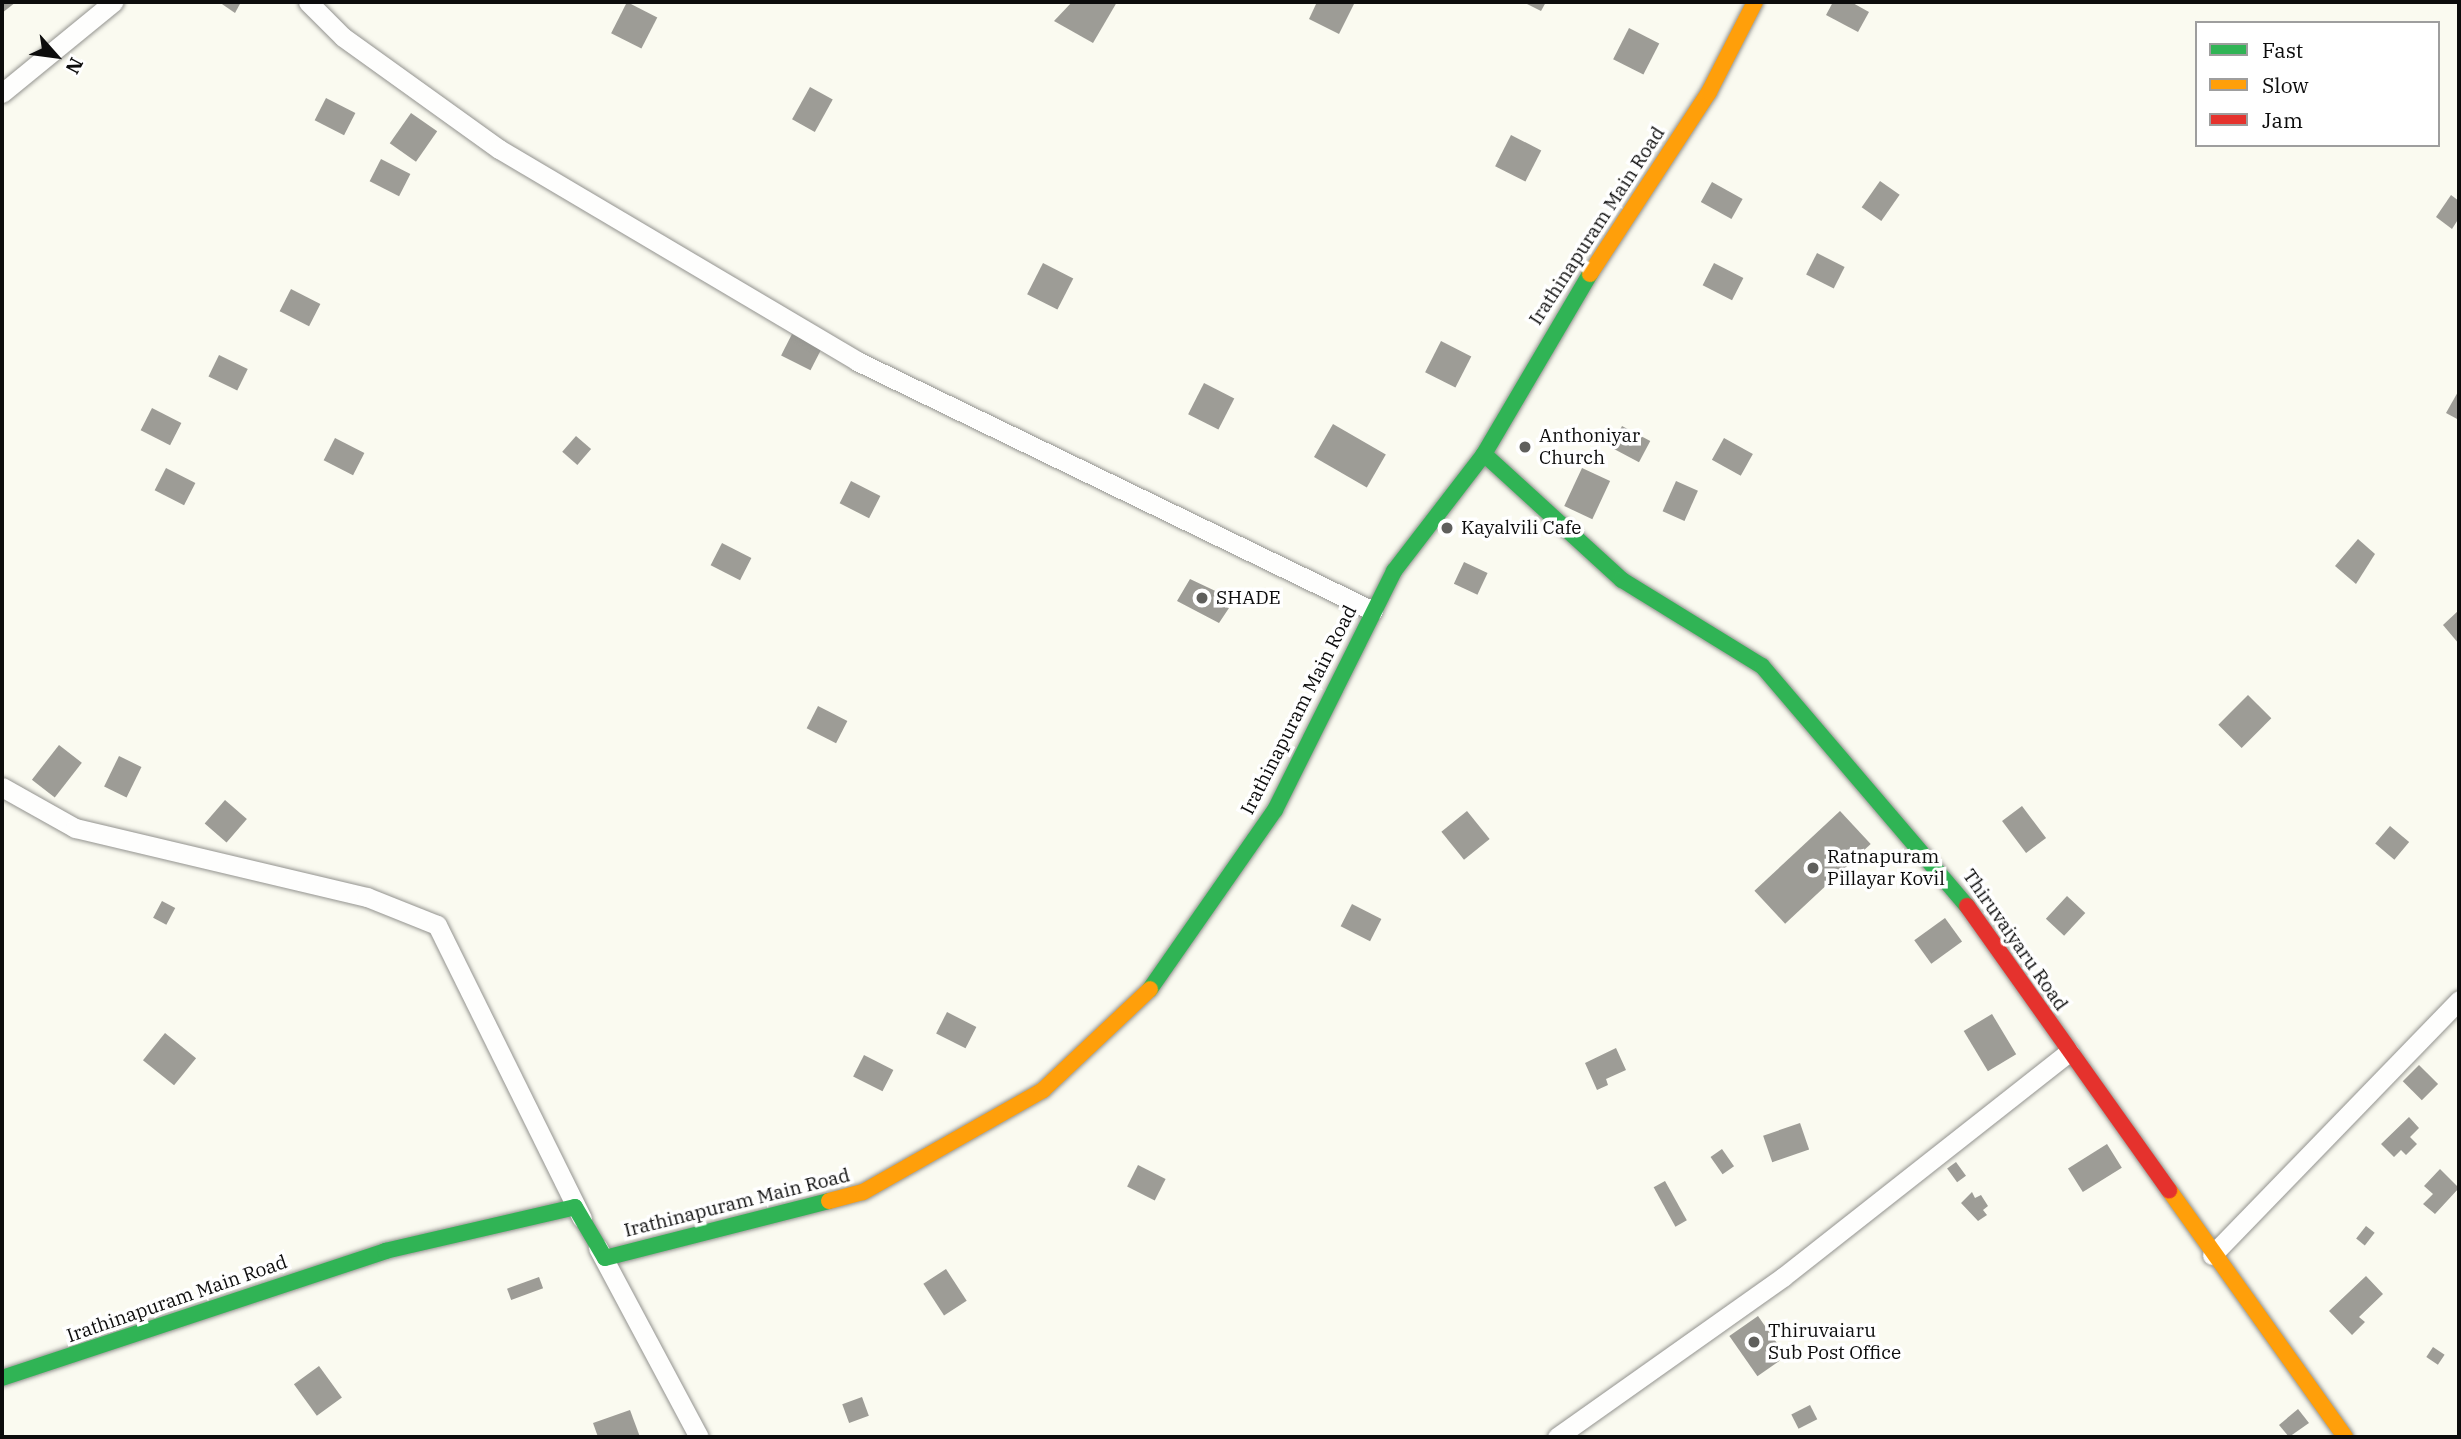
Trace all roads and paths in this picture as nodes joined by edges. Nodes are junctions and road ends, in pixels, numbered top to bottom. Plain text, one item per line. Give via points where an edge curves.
1 (113, 2) edge
2 (308, 2) edge
3 (1755, 2) edge
4 (2, 93) edge
5 (1484, 454) junction
6 (1373, 611) junction
7 (2, 787) edge
8 (2459, 1000) edge
9 (2069, 1052) junction
10 (587, 1228) junction
11 (2213, 1255) junction
12 (2, 1378) edge
13 (699, 1437) edge
14 (1557, 1437) edge
15 (2345, 1437) edge

1 - 4 street
2 - 6 street via 343,37 499,149 857,360
3 - 5 street, Irathinapuram Main Road via 1709,92 1546,343
5 - 6 street, Irathinapuram Main Road via 1394,571
5 - 9 street, Thiruvaiyaru Road via 1622,580 1762,666 1954,888
6 - 10 street, Irathinapuram Main Road via 1275,810 1160,980 1043,1090 863,1192 605,1258
7 - 10 street via 75,828 367,897 437,925
8 - 11 street
9 - 11 street, Thiruvaiyaru Road
9 - 14 street via 1783,1277
10 - 12 street, Irathinapuram Main Road via 575,1207 385,1251
10 - 13 street
11 - 15 street, Thiruvaiyaru Road

